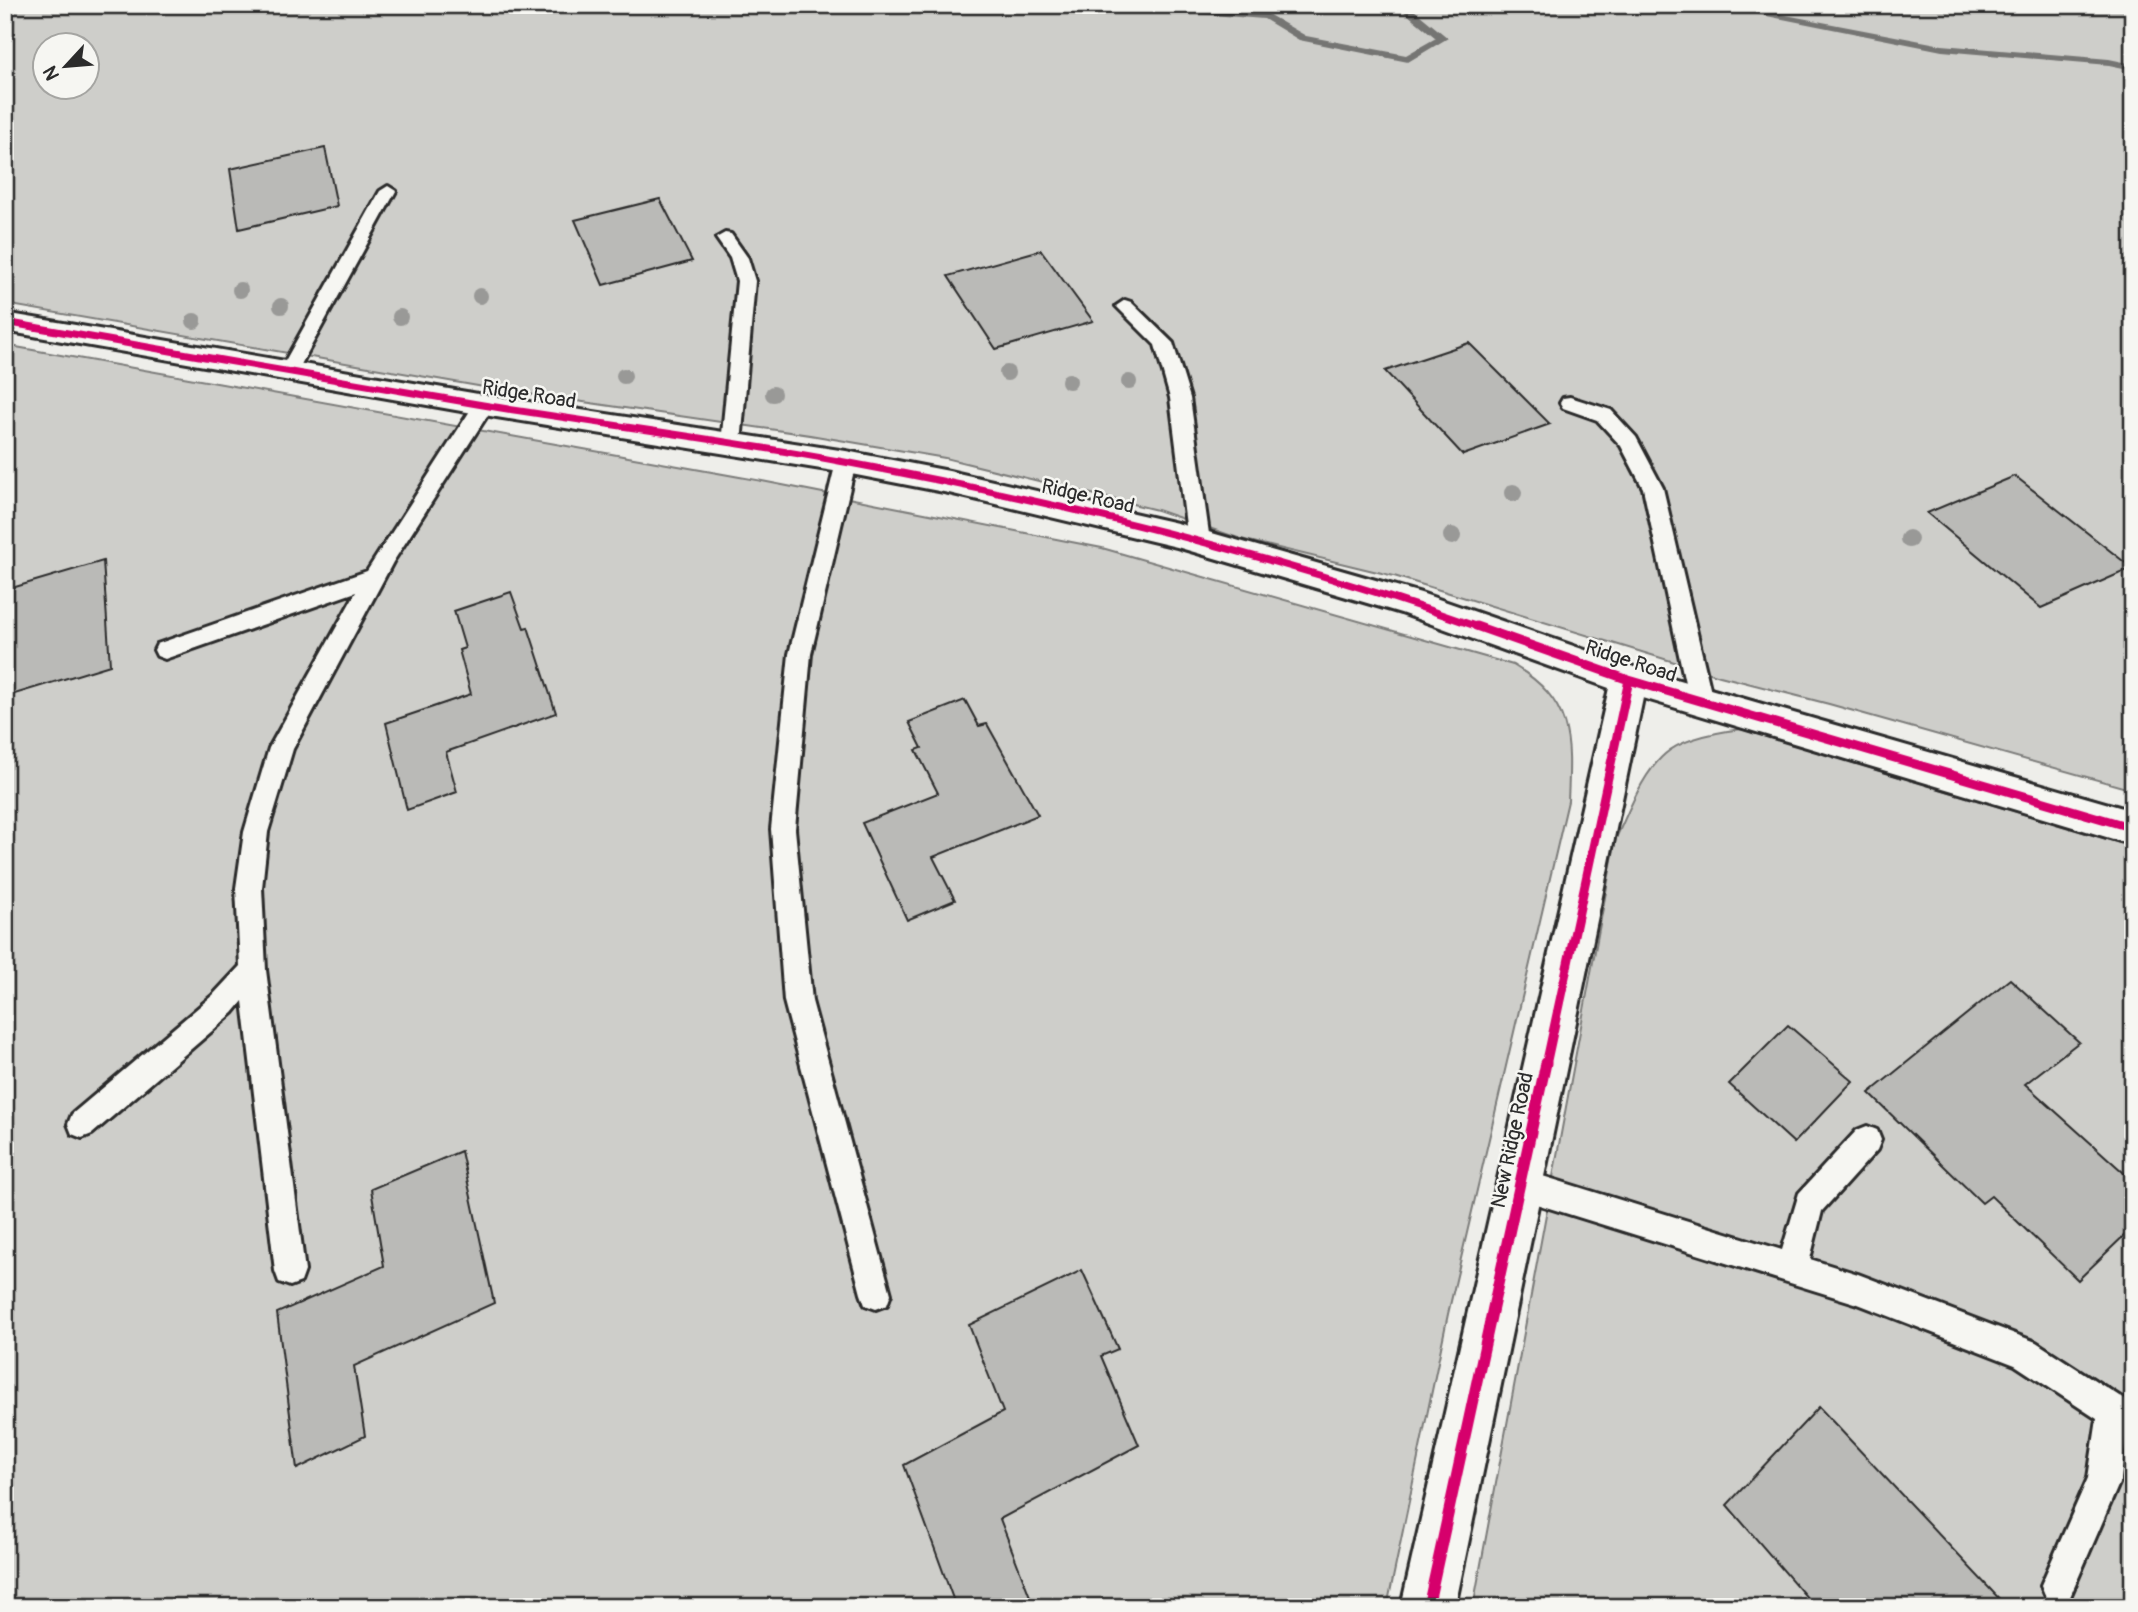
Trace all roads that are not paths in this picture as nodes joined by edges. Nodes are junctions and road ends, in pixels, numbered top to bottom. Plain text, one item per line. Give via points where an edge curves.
1 (388, 191) dead end
2 (725, 239) dead end
3 (1125, 306) dead end
4 (5, 321) edge
5 (289, 370) junction
6 (1570, 403) dead end
7 (484, 405) junction
8 (731, 444) junction
9 (846, 462) junction
10 (1199, 541) junction
11 (374, 577) junction
12 (165, 650) dead end
13 (1629, 680) junction
14 (1701, 701) junction
15 (2133, 828) edge
16 (253, 970) junction
17 (82, 1124) dead end
18 (1867, 1140) dead end
19 (1520, 1184) junction
20 (1792, 1268) junction
21 (290, 1271) dead end
22 (876, 1294) dead end
23 (2123, 1417) edge
24 (2058, 1585) dead end
25 (1428, 1607) edge

1 - 5 lane
2 - 8 lane via 739,258 746,281
3 - 10 lane via 1164,343 1180,398
4 - 5 street, Ridge Road
5 - 7 street, Ridge Road
6 - 14 lane via 1604,415 1629,442 1653,488
7 - 8 street, Ridge Road
7 - 11 lane
8 - 9 street, Ridge Road
9 - 10 street, Ridge Road
9 - 22 lane via 800,654 783,829 798,1001
10 - 13 street, Ridge Road via 1409,602
11 - 12 lane
11 - 16 lane via 281,748 256,832 249,888
13 - 14 street, Ridge Road
13 - 19 street, New Ridge Road
14 - 15 street, Ridge Road
16 - 17 lane via 223,1004
16 - 21 lane
18 - 20 lane via 1809,1203
19 - 20 lane
19 - 25 street, New Ridge Road
20 - 23 lane via 2025,1353
23 - 24 lane via 2104,1479

